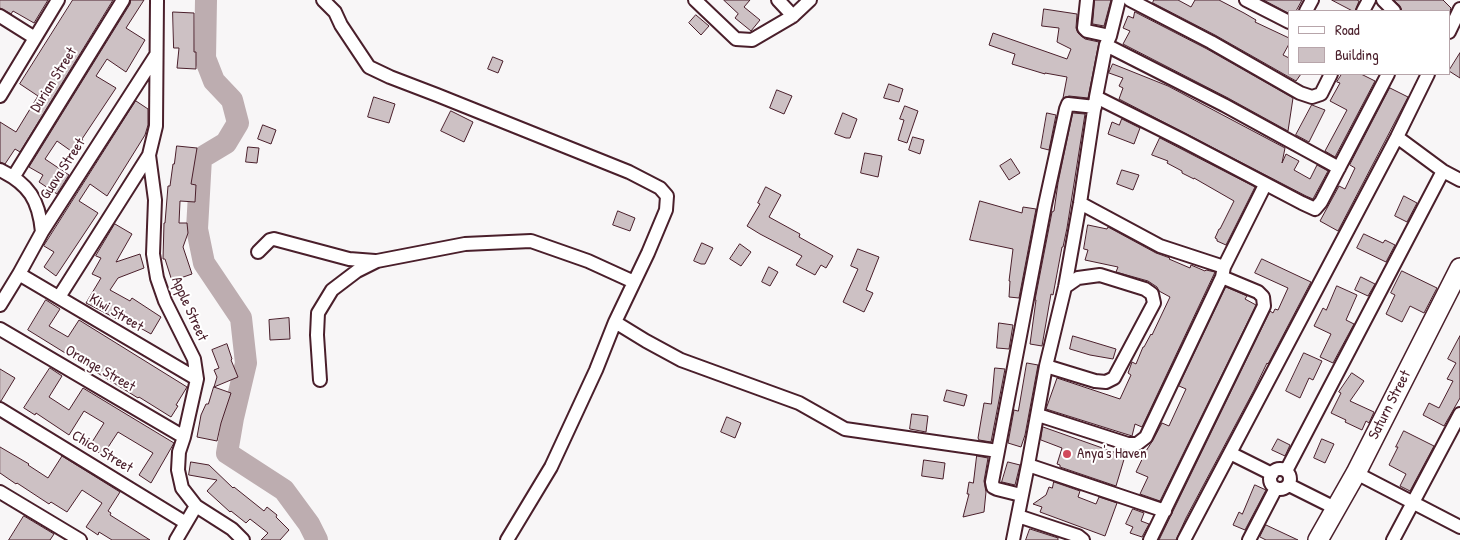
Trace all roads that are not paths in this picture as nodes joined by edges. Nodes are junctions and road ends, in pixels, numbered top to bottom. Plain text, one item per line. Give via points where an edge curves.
1 (58, 0) edge
2 (122, 0) edge
3 (157, 0) edge
4 (323, 0) edge
5 (695, 0) edge
6 (778, 0) edge
7 (810, 0) edge
8 (1087, 0) edge
9 (1119, 0) edge
10 (1130, 0) edge
11 (1246, 0) edge
12 (1383, 0) edge
13 (1460, 9) edge
14 (1393, 10) edge
15 (0, 16) edge
16 (793, 16) junction
17 (1288, 21) edge
18 (1450, 30) edge
19 (35, 38) junction
20 (1108, 41) junction
21 (157, 54) junction
22 (1330, 75) edge
23 (1387, 75) edge
24 (1428, 75) edge
25 (4, 81) edge
26 (0, 96) edge
27 (1096, 102) junction
28 (1397, 138) junction
29 (149, 155) junction
30 (1339, 168) junction
31 (0, 170) edge
32 (1443, 171) junction
33 (14, 176) junction
34 (1460, 180) edge
35 (1265, 184) junction
36 (1080, 203) junction
37 (42, 232) junction
38 (258, 252) dead end
39 (378, 261) junction
40 (1460, 268) edge
41 (1223, 272) junction
42 (19, 274) junction
43 (634, 282) junction
44 (1065, 286) junction
45 (1455, 287) edge
46 (59, 297) junction
47 (0, 305) edge
48 (615, 322) junction
49 (0, 329) edge
50 (1046, 366) junction
51 (197, 379) junction
52 (320, 380) dead end
53 (0, 409) edge
54 (1460, 414) edge
55 (1038, 415) junction
56 (184, 437) junction
57 (998, 451) junction
58 (1230, 453) junction
59 (1028, 465) junction
60 (1286, 471) junction
61 (1356, 473) junction
62 (1272, 474) junction
63 (1289, 485) junction
64 (1276, 488) junction
65 (0, 492) edge
66 (1021, 496) junction
67 (1412, 503) junction
68 (196, 506) junction
69 (1335, 508) junction
70 (1165, 511) junction
71 (1018, 516) junction
72 (186, 523) junction
73 (1460, 527) edge
74 (80, 540) edge
75 (176, 540) edge
76 (243, 540) edge
77 (507, 540) edge
78 (1013, 540) edge
79 (1083, 540) edge
80 (1150, 540) edge
81 (1184, 540) edge
82 (1249, 540) edge
83 (1318, 540) edge
84 (1393, 540) edge

1 - 19 street
2 - 33 street, Durian Street
3 - 21 street, Apple Street
4 - 43 street via 335,12 369,67 629,172 660,188 667,196 666,210
5 - 16 street via 736,39 752,40
6 - 16 street
7 - 16 street
8 - 20 street via 1084,28
9 - 20 street
10 - 22 street via 1300,93 1312,97 1321,94
11 - 17 street
12 - 14 street
13 - 18 street
15 - 19 street
19 - 25 street
20 - 27 street
20 - 30 street
21 - 29 street, Apple Street via 156,126
21 - 37 street, Guava Street
23 - 30 street
24 - 28 street
25 - 26 street
27 - 35 street via 1182,140
27 - 36 street
27 - 57 street via 1068,104 1066,109
28 - 32 street
28 - 58 street
29 - 46 street
29 - 51 street, Apple Street via 155,200 153,254 158,278 165,301 194,360
30 - 35 street via 1315,209
31 - 33 street
32 - 34 street
32 - 60 street
33 - 37 street via 35,200
35 - 41 street
36 - 41 street via 1160,246
36 - 44 street
37 - 42 street, Guava Street
38 - 39 street via 274,239 348,259
39 - 43 street via 465,244 531,241
39 - 52 street via 357,270 332,290 318,313
40 - 45 street, Saturn Street
41 - 55 street via 1146,437 1137,444 1128,444
41 - 70 street via 1258,292 1263,297 1264,306
42 - 46 street, Kiwi Street
42 - 47 street, Guava Street
43 - 48 street
44 - 50 street
44 - 50 street via 1078,278 1100,275 1145,289 1152,294 1154,303 1114,378 1106,382 1095,381
45 - 61 street, Saturn Street
46 - 51 street, Kiwi Street
48 - 57 street via 680,360 799,403 845,429
48 - 77 street via 551,467
49 - 56 street, Orange Street
50 - 55 street
51 - 56 street, Apple Street
53 - 72 street, Chico Street
54 - 67 street
55 - 59 street
56 - 68 street, Apple Street via 178,452 178,470 182,488
57 - 66 street via 993,487
58 - 62 street
58 - 81 street
59 - 66 street
59 - 70 street
60 - 62 street via 1278,469
60 - 63 street via 1290,477
61 - 67 street
61 - 69 street, Saturn Street
62 - 64 street via 1270,480
63 - 64 street via 1283,489
63 - 69 street
64 - 82 street
65 - 74 street
66 - 71 street
67 - 73 street
67 - 84 street
68 - 72 street
68 - 76 street, Apple Street via 216,517
69 - 83 street, Saturn Street
70 - 80 street
71 - 78 street
71 - 79 street
72 - 75 street

